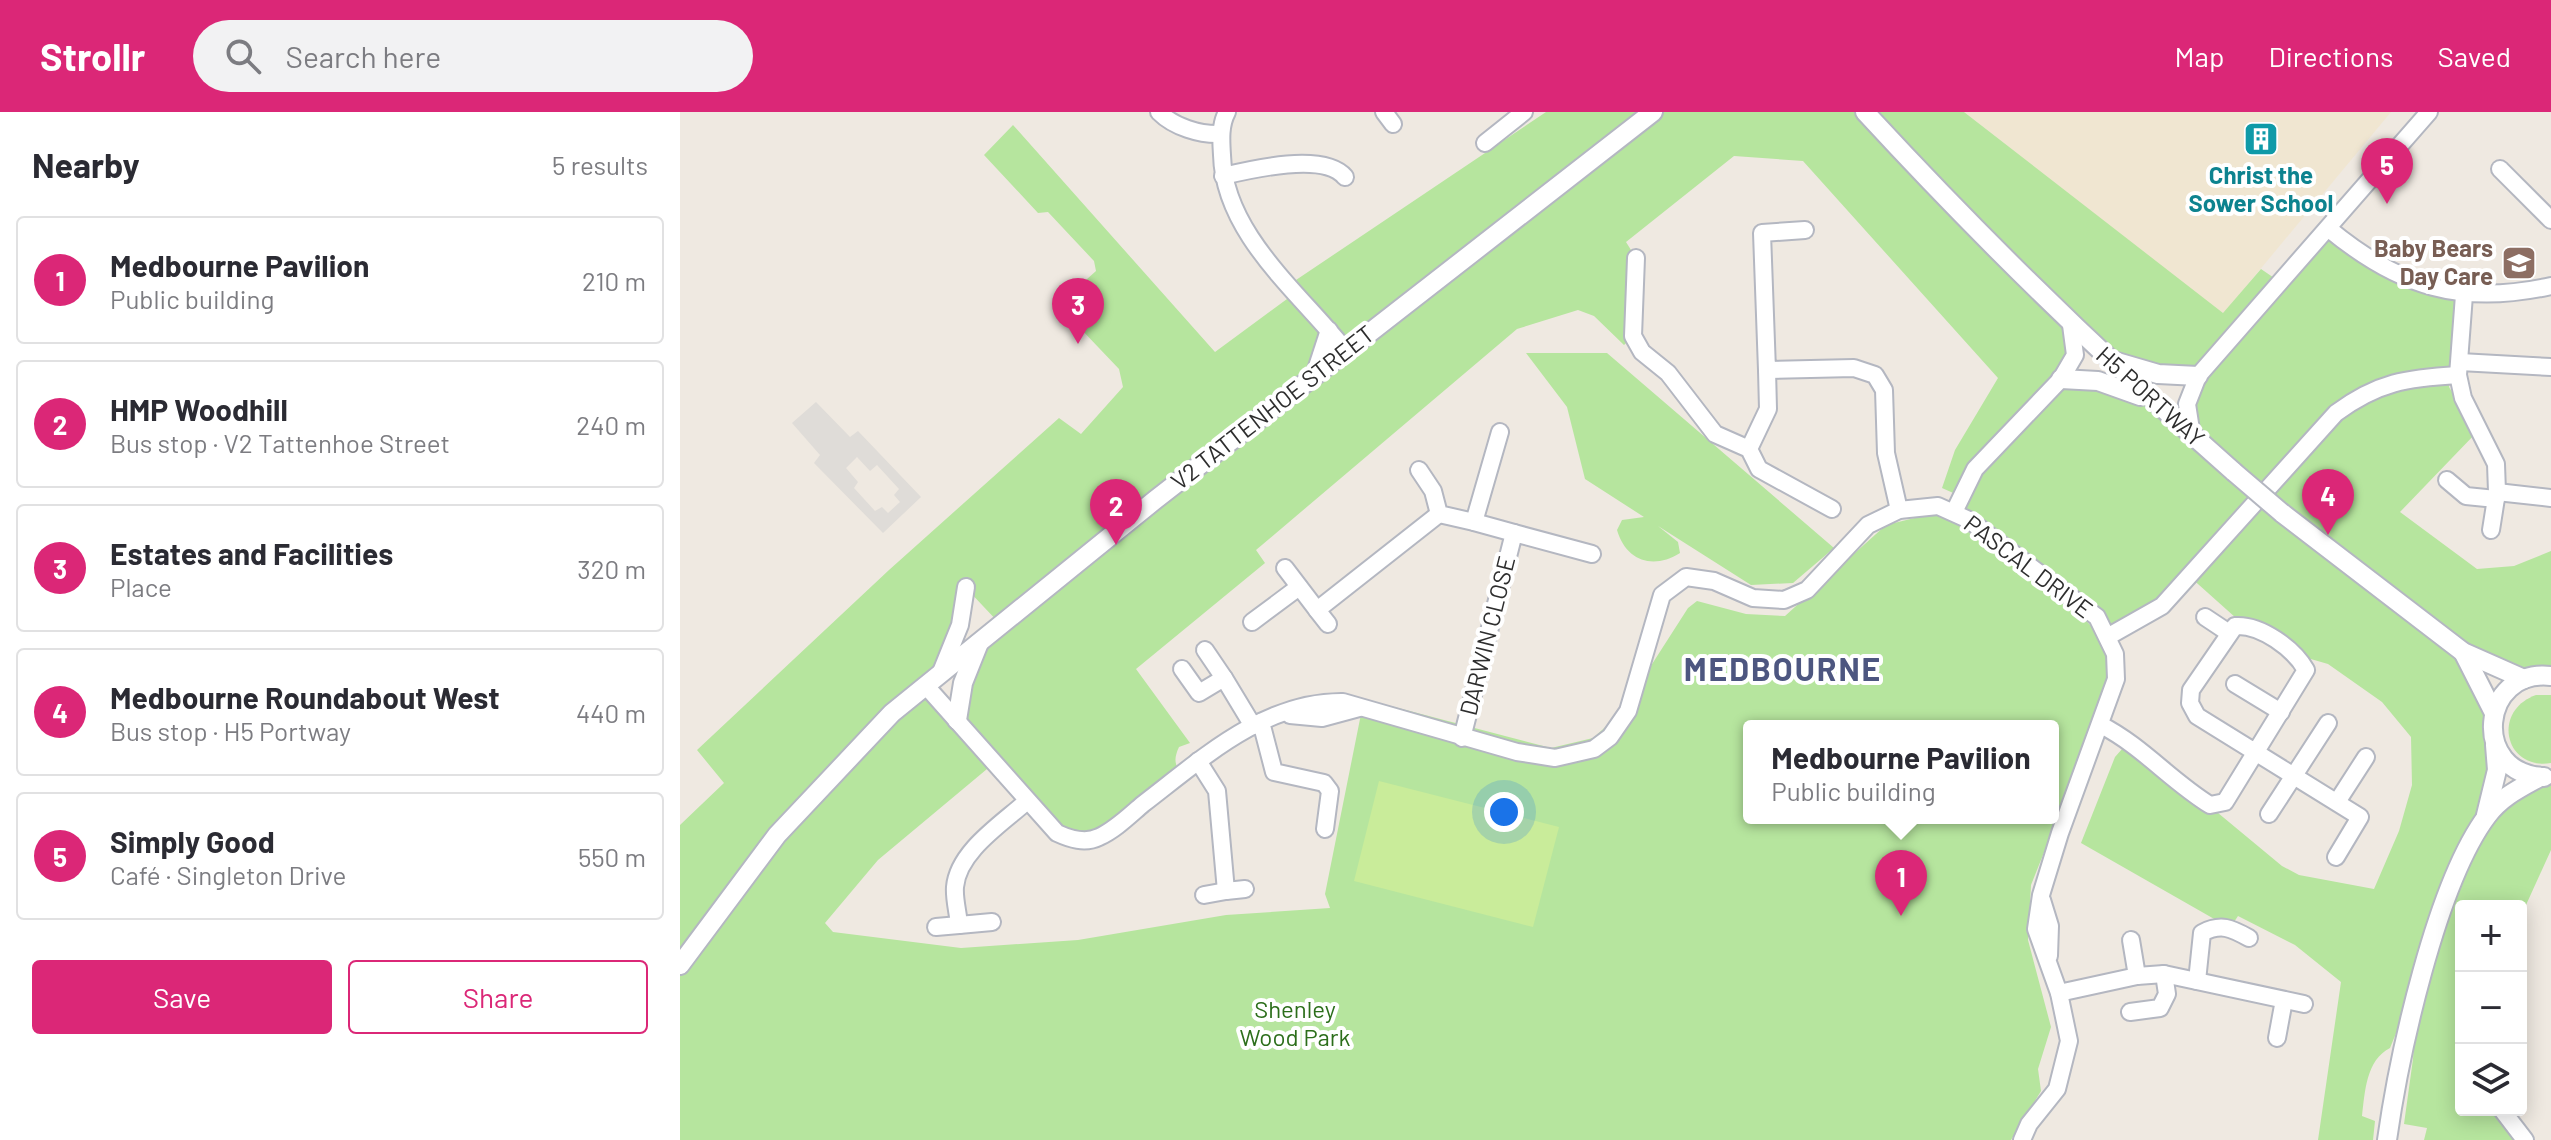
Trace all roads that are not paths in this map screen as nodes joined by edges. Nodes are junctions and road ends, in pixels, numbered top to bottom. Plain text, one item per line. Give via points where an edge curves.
1 (1159, 112) edge
2 (1227, 112) edge
3 (1524, 112) edge
4 (1653, 112) edge
5 (1865, 112) edge
6 (2429, 112) edge
7 (1221, 134) junction
8 (1485, 143) dead end
9 (2500, 169) dead end
10 (1223, 176) junction
11 (1345, 177) dead end
12 (2551, 220) edge
13 (2329, 229) junction
14 (1805, 230) dead end
15 (1636, 258) dead end
16 (2551, 286) edge
17 (2464, 295) junction
18 (2071, 325) junction
19 (1329, 330) junction
20 (1346, 351) junction
21 (2108, 359) junction
22 (2551, 367) edge
23 (2459, 368) junction
24 (1767, 370) junction
25 (1314, 376) junction
26 (2198, 376) junction
27 (2061, 379) junction
28 (2151, 400) junction
29 (1500, 432) dead end
30 (2192, 436) junction
31 (1749, 449) junction
32 (1419, 470) dead end
33 (2447, 480) dead end
34 (2497, 496) junction
35 (2551, 498) edge
36 (1832, 509) dead end
37 (1899, 510) junction
38 (1954, 512) junction
39 (1439, 514) junction
40 (1474, 522) junction
41 (2491, 530) dead end
42 (1514, 533) junction
43 (1592, 554) dead end
44 (1285, 568) dead end
45 (966, 587) dead end
46 (1299, 587) junction
47 (1317, 610) junction
48 (2205, 617) dead end
49 (1252, 622) dead end
50 (1328, 624) dead end
51 (2229, 633) junction
52 (2109, 636) junction
53 (980, 640) junction
54 (1205, 650) dead end
55 (2463, 652) junction
56 (1182, 669) dead end
57 (941, 672) junction
58 (2551, 676) edge
59 (1224, 678) junction
60 (2524, 679) junction
61 (2235, 684) dead end
62 (926, 686) junction
63 (2281, 712) junction
64 (2494, 713) junction
65 (957, 720) junction
66 (2328, 723) dead end
67 (1257, 724) junction
68 (2101, 725) junction
69 (1462, 738) junction
70 (2495, 745) junction
71 (2258, 752) junction
72 (2366, 757) dead end
73 (1198, 761) junction
74 (2294, 774) junction
75 (2546, 777) edge
76 (1027, 801) junction
77 (2337, 802) junction
78 (2269, 814) dead end
79 (2486, 817) junction
80 (1325, 829) dead end
81 (2336, 857) dead end
82 (1245, 889) dead end
83 (1226, 891) junction
84 (1204, 895) dead end
85 (992, 922) dead end
86 (959, 925) junction
87 (936, 927) dead end
88 (2249, 938) dead end
89 (2131, 940) dead end
90 (680, 965) edge
91 (2164, 974) junction
92 (2137, 976) junction
93 (2197, 981) junction
94 (2059, 993) junction
95 (2284, 1000) junction
96 (2304, 1004) dead end
97 (2130, 1012) dead end
98 (2277, 1038) dead end
99 (2507, 1116) edge
100 (2022, 1140) edge
101 (2387, 1140) edge
102 (2525, 1140) edge

1 - 7 street via 1180,125
2 - 7 street
3 - 8 street
4 - 20 street, V2 TATTENHOE STREET
5 - 18 street, H5 PORTWAY
6 - 13 street
7 - 10 street
9 - 12 street
10 - 11 street via 1326,164
10 - 19 street via 1244,228
13 - 17 street via 2388,272
13 - 26 street
14 - 24 street via 1762,233
15 - 31 street via 1633,336 1642,352 1668,373 1715,434
16 - 17 street
17 - 23 street
18 - 21 street, H5 PORTWAY
18 - 27 street via 2075,355
19 - 20 street
19 - 25 street
20 - 25 street, V2 TATTENHOE STREET
21 - 26 street via 2158,374
21 - 28 street, H5 PORTWAY
22 - 23 street
23 - 34 street via 2463,398 2496,464
23 - 52 street via 2393,381 2363,393 2336,413 2162,606
24 - 31 street via 1768,409
24 - 37 street via 1854,368 1875,375 1884,390 1886,453
25 - 53 street, V2 TATTENHOE STREET
26 - 30 street via 2187,404
27 - 28 street via 2098,381
27 - 38 street via 1975,469
28 - 30 street, H5 PORTWAY
29 - 40 street
30 - 55 street, H5 PORTWAY, bridge via 2282,513
31 - 36 street via 1759,469
32 - 39 street via 1433,491
33 - 34 street via 2466,496
34 - 35 street
34 - 41 street
37 - 38 street via 1924,505
37 - 69 street via 1868,525 1807,590 1784,600 1753,598 1714,581 1686,577 1662,595 1628,711 1594,749 1555,758
38 - 52 street, PASCAL DRIVE via 2097,617
39 - 40 street, DARWIN CLOSE
39 - 47 street
40 - 42 street, DARWIN CLOSE
42 - 43 street, DARWIN CLOSE
42 - 69 street, DARWIN CLOSE
44 - 46 street
45 - 57 street via 960,625
46 - 47 street
46 - 49 street
47 - 50 street
48 - 51 street
51 - 63 street via 2235,626 2247,626 2297,655 2306,670
51 - 71 street via 2191,690 2190,703 2197,716
52 - 68 street, PASCAL DRIVE via 2116,679
53 - 57 street, V2 TATTENHOE STREET
53 - 65 street via 963,683
54 - 59 street
55 - 60 street, H5 PORTWAY
55 - 64 street, H5 PORTWAY
56 - 59 street via 1199,693
57 - 62 street, V2 TATTENHOE STREET
58 - 60 street
59 - 67 street
60 - 64 street via 2500,699
61 - 63 street
62 - 65 street
62 - 90 street, V2 TATTENHOE STREET via 892,713 777,835
63 - 71 street
64 - 70 street
65 - 76 street
66 - 74 street
67 - 69 street via 1322,702 1343,702
67 - 73 street
67 - 80 street via 1274,772 1324,783 1330,791
68 - 71 street via 2130,740 2210,805 2225,802
68 - 94 street, PASCAL DRIVE via 2041,895 2036,929
70 - 75 street via 2513,768
70 - 79 street via 2497,770
71 - 74 street
72 - 77 street
73 - 76 street via 1095,839 1057,833
73 - 83 street via 1217,791
74 - 77 street
74 - 78 street
75 - 79 street via 2505,796
76 - 86 street via 959,870
77 - 81 street via 2360,817
79 - 101 street via 2450,888 2401,1057
82 - 83 street
83 - 84 street
85 - 86 street
86 - 87 street
88 - 93 street via 2215,926 2202,933
89 - 92 street
91 - 92 street
91 - 93 street
91 - 97 street via 2167,994 2160,1008
92 - 94 street
93 - 95 street
94 - 100 street, PASCAL DRIVE via 2068,1032 2066,1062 2057,1089
95 - 96 street
95 - 98 street
99 - 102 street

